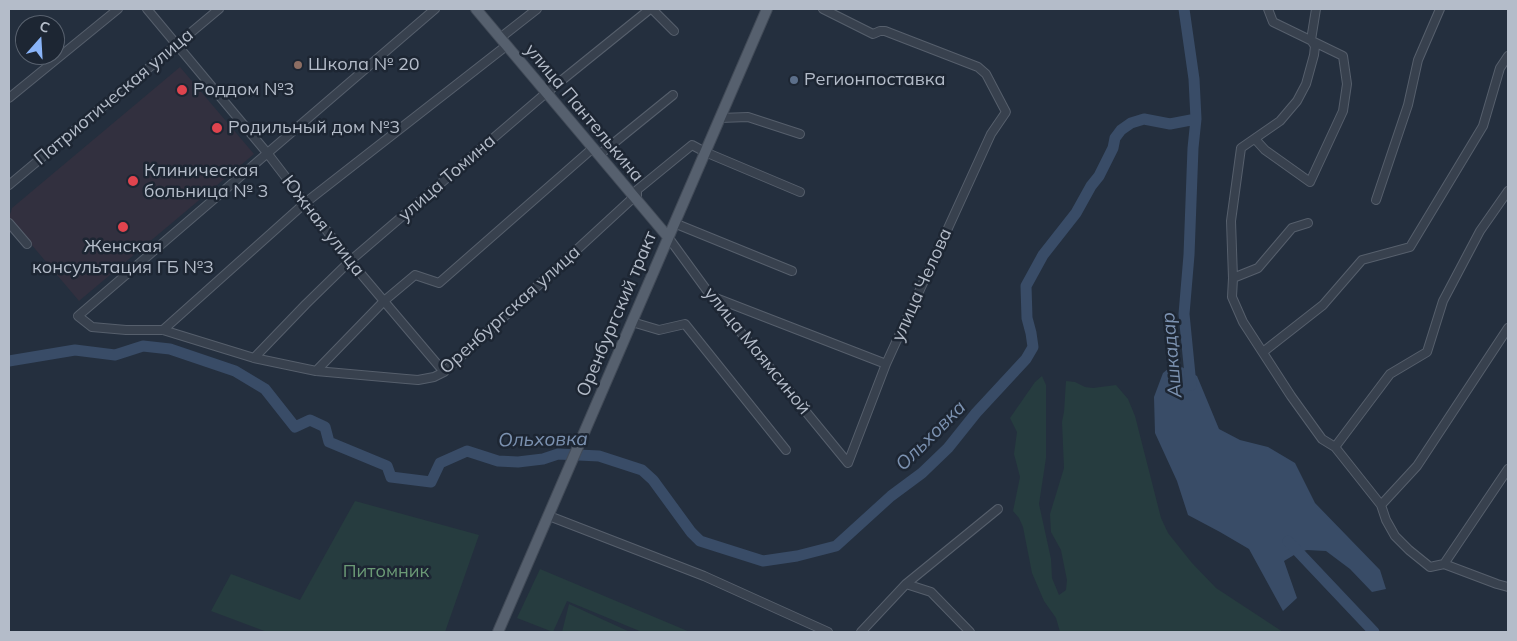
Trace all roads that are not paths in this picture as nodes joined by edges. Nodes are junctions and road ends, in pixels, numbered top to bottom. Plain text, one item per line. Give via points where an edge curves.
1 (118, 9) edge
2 (147, 9) edge
3 (219, 9) edge
4 (435, 9) edge
5 (476, 9) edge
6 (537, 9) edge
7 (651, 9) edge
8 (767, 9) edge
9 (823, 9) edge
10 (1268, 9) edge
11 (1316, 9) edge
12 (1440, 9) edge
13 (674, 32) dead end
14 (1312, 40) junction
15 (503, 42) junction
16 (176, 44) junction
17 (1508, 56) edge
18 (546, 93) junction
19 (674, 95) dead end
20 (9, 98) edge
21 (720, 118) junction
22 (800, 134) dead end
23 (1255, 139) junction
24 (596, 152) junction
25 (705, 152) junction
26 (268, 154) junction
27 (9, 185) edge
28 (1508, 191) edge
29 (800, 192) dead end
30 (636, 199) junction
31 (1376, 200) dead end
32 (304, 203) junction
33 (9, 223) edge
34 (674, 223) junction
35 (1308, 223) dead end
36 (668, 237) junction
37 (27, 244) dead end
38 (350, 261) junction
39 (792, 271) dead end
40 (1234, 278) junction
41 (711, 296) junction
42 (384, 301) junction
43 (632, 322) junction
44 (1508, 328) edge
45 (163, 330) junction
46 (1263, 352) junction
47 (254, 358) junction
48 (886, 364) junction
49 (316, 371) junction
50 (444, 372) junction
51 (1334, 447) junction
52 (786, 450) dead end
53 (848, 463) joint
54 (1508, 469) edge
55 (1381, 505) junction
56 (998, 509) dead end
57 (549, 516) junction
58 (1444, 564) junction
59 (906, 584) junction
60 (1508, 587) edge
61 (498, 632) edge
62 (828, 632) edge
63 (861, 632) edge
64 (970, 632) edge

1 - 20 street
2 - 16 street, Южная улица
3 - 16 street, Патриотическая улица
4 - 26 street
5 - 15 main road, улица Пантелькина
6 - 15 street
7 - 13 street
7 - 18 street, улица Томина
8 - 21 main road, Оренбургский тракт
9 - 48 street, улица Челова via 873,34 885,32 978,67 986,74 1006,112 990,134
10 - 14 street via 1273,22
11 - 14 street
12 - 31 street via 1418,60 1408,105
14 - 23 street via 1314,55 1306,84 1297,101 1280,120
14 - 23 street via 1344,56 1347,84 1343,111 1310,182 1265,150
15 - 18 main road, улица Пантелькина
15 - 32 street
16 - 26 street, Южная улица
16 - 27 street, Патриотическая улица
17 - 46 street via 1500,68 1483,126 1410,247 1362,260 1323,305
18 - 24 main road, улица Пантелькина
18 - 38 street, улица Томина
19 - 24 street
21 - 22 street via 748,117
21 - 25 main road, Оренбургский тракт
23 - 40 street via 1241,148 1231,221
24 - 30 main road, улица Пантелькина
24 - 42 street via 439,283 415,275
25 - 29 street
25 - 30 street, Оренбургская улица via 692,145 637,190
25 - 34 main road, Оренбургский тракт
26 - 32 street, Южная улица
26 - 45 street, Оренбургская улица via 78,316 92,327
28 - 51 street via 1480,232 1443,301 1426,352 1390,374
30 - 36 main road, улица Пантелькина
30 - 50 street, Оренбургская улица
32 - 38 street, Южная улица
32 - 45 street
33 - 37 street
34 - 36 main road, Оренбургский тракт
34 - 39 street
35 - 40 street via 1292,228 1258,268
36 - 41 street, улица Маямсиной
36 - 43 main road, Оренбургский тракт
38 - 42 street, Южная улица
38 - 47 street, улица Томина
40 - 46 street via 1232,297 1243,322
41 - 48 street
41 - 53 street, улица Маямсиной
42 - 49 street
42 - 50 street, Южная улица
43 - 52 street via 659,330 685,324
43 - 57 main road, Оренбургский тракт
44 - 55 street via 1417,466
45 - 47 street, Оренбургская улица
46 - 51 street via 1322,439
47 - 49 street, Оренбургская улица
48 - 53 street, улица Челова
49 - 50 street, Оренбургская улица via 418,380
51 - 55 street
54 - 58 street
55 - 58 street via 1395,536 1409,550 1430,567
56 - 59 street
57 - 61 main road, Оренбургский тракт
57 - 62 street via 704,576
58 - 60 street
59 - 63 street
59 - 64 street via 931,592

